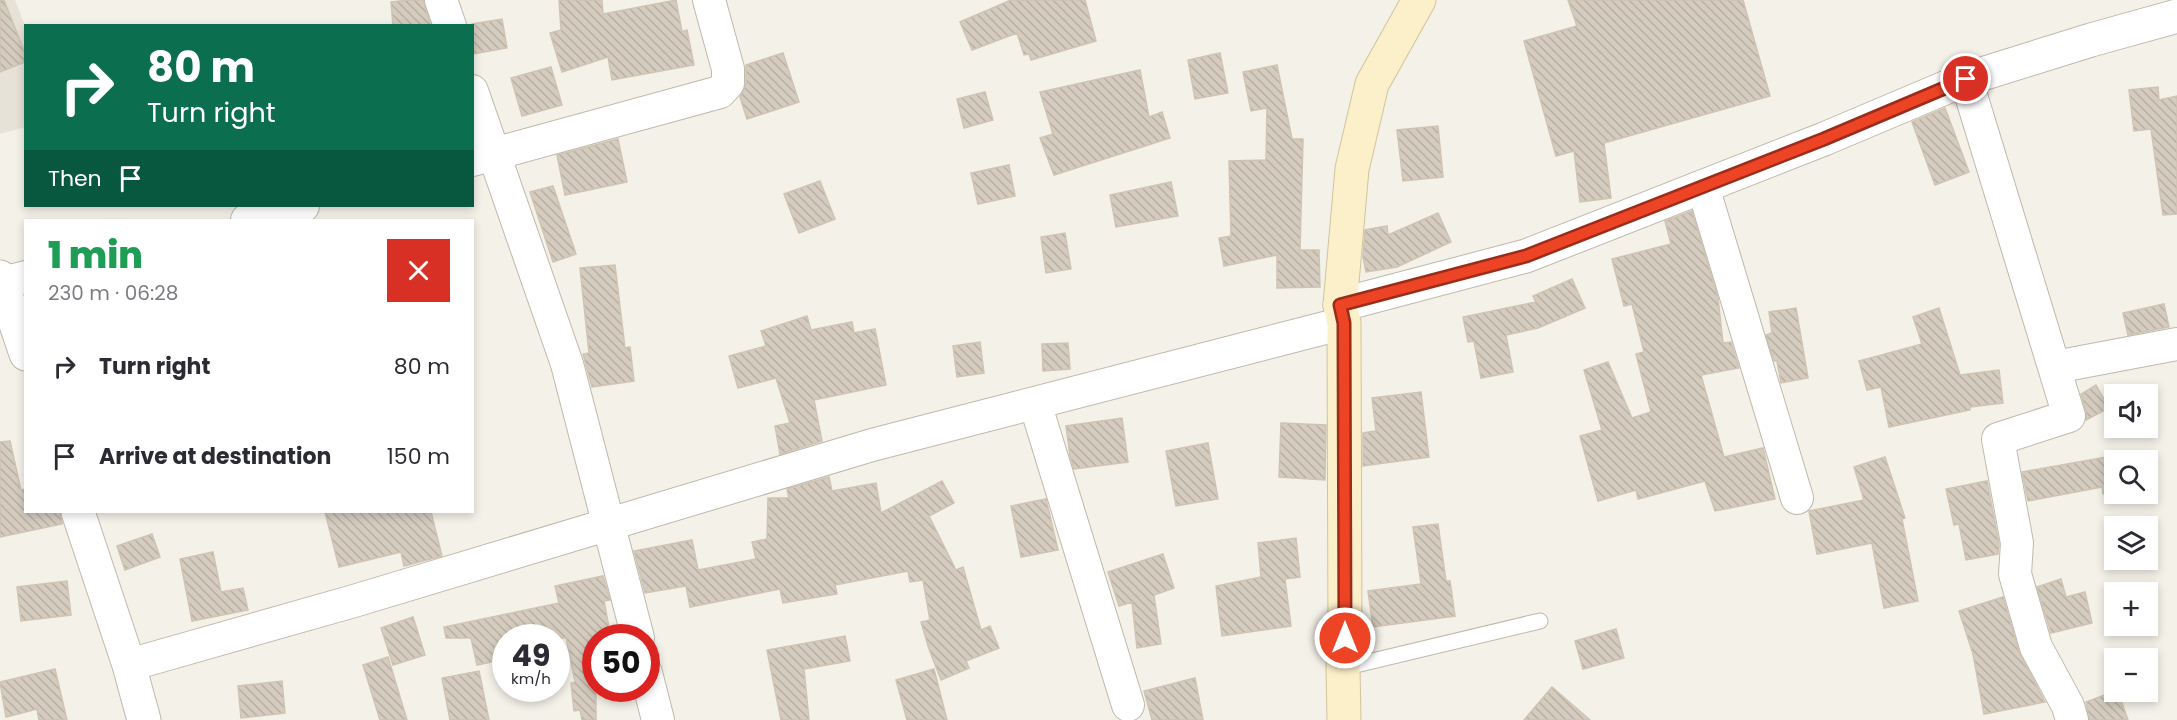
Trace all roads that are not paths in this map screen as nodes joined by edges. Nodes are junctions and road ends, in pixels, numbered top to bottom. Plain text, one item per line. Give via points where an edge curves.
1 (441, 0) edge
2 (709, 0) edge
3 (1419, 0) edge
4 (2177, 16) edge
5 (449, 24) edge
6 (1966, 79) junction
7 (474, 103) edge
8 (483, 157) edge
9 (1703, 187) junction
10 (299, 207) edge
11 (251, 219) edge
12 (9, 279) edge
13 (1342, 314) junction
14 (2177, 344) edge
15 (24, 345) edge
16 (2055, 367) junction
17 (1035, 403) junction
18 (1797, 498) dead end
19 (78, 513) edge
20 (610, 525) junction
21 (1539, 621) dead end
22 (635, 624) edge
23 (129, 665) junction
24 (1343, 668) junction
25 (653, 702) edge
26 (1128, 705) dead end
27 (144, 720) edge
28 (658, 720) edge
29 (1344, 720) edge
30 (2072, 720) edge

1 - 5 street
2 - 8 street via 728,69 728,83 720,92
3 - 13 main road via 1372,84 1352,169
4 - 6 street
6 - 9 street
6 - 16 street
7 - 8 street
8 - 20 street via 567,364
9 - 13 street via 1526,256
9 - 18 street
10 - 11 street
12 - 15 street
13 - 17 street
13 - 24 main road
14 - 16 street
16 - 30 street via 2069,416 1998,439 2017,543 2015,574 2036,647
17 - 20 street via 872,445
17 - 26 street
19 - 23 street
20 - 22 street
20 - 23 street
21 - 24 lane
23 - 27 street
24 - 29 main road
25 - 28 street

